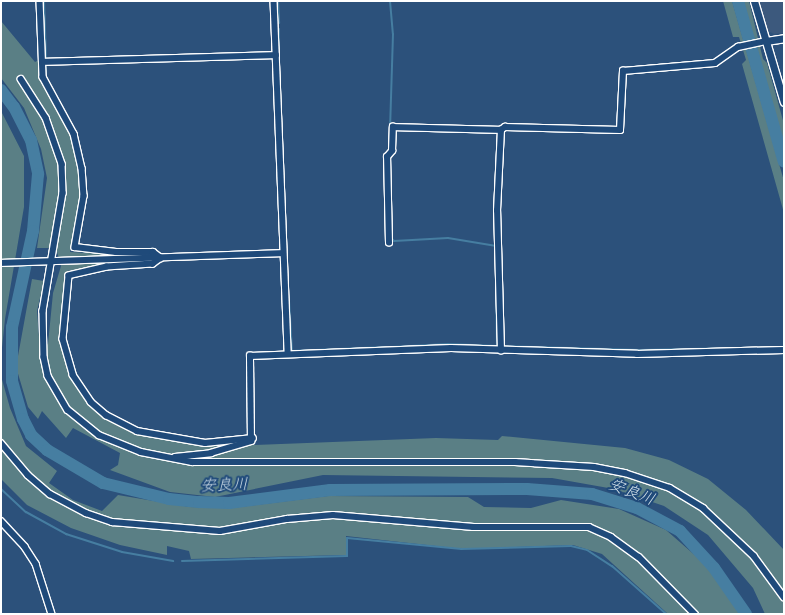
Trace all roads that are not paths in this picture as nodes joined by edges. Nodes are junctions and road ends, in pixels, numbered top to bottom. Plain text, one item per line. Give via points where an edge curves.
1 (40, 1) edge
2 (274, 1) edge
3 (754, 1) edge
4 (784, 38) edge
5 (766, 41) junction
6 (276, 55) junction
7 (42, 62) junction
8 (21, 79) dead end
9 (784, 102) edge
10 (501, 130) junction
11 (389, 243) dead end
12 (283, 253) junction
13 (161, 258) junction
14 (50, 261) junction
15 (1, 263) edge
16 (784, 350) edge
17 (501, 351) junction
18 (288, 354) junction
19 (253, 438) junction
20 (1, 443) edge
21 (165, 458) junction
22 (1, 521) edge
23 (784, 597) edge
24 (52, 614) edge
25 (695, 614) edge

1 - 7 street
2 - 6 street
3 - 5 street
4 - 5 street
5 - 9 street
5 - 10 street via 738,47 715,63 623,71 620,130 505,127
6 - 7 street
6 - 12 street
7 - 13 street via 43,77 74,134 82,168 84,196 75,247 153,252
8 - 14 street via 46,118 62,164 63,193
10 - 11 street via 396,126 390,153
10 - 17 street via 497,211
12 - 13 street
12 - 18 street
13 - 14 street
13 - 19 street via 153,264 107,267 69,276 63,339 73,375 92,402 106,415 137,431 205,443
14 - 15 street
14 - 21 street via 42,340 48,376 57,394 74,416 99,435
16 - 17 street via 637,354
17 - 18 street via 451,348
18 - 19 street via 250,356
19 - 21 street via 211,453
20 - 25 street via 28,475 50,494 112,522 220,531 333,515 473,527 589,527 611,537 639,557
21 - 23 street via 192,462 275,464 515,462 594,467 625,473 670,488 702,508 754,556
22 - 24 street via 36,564

